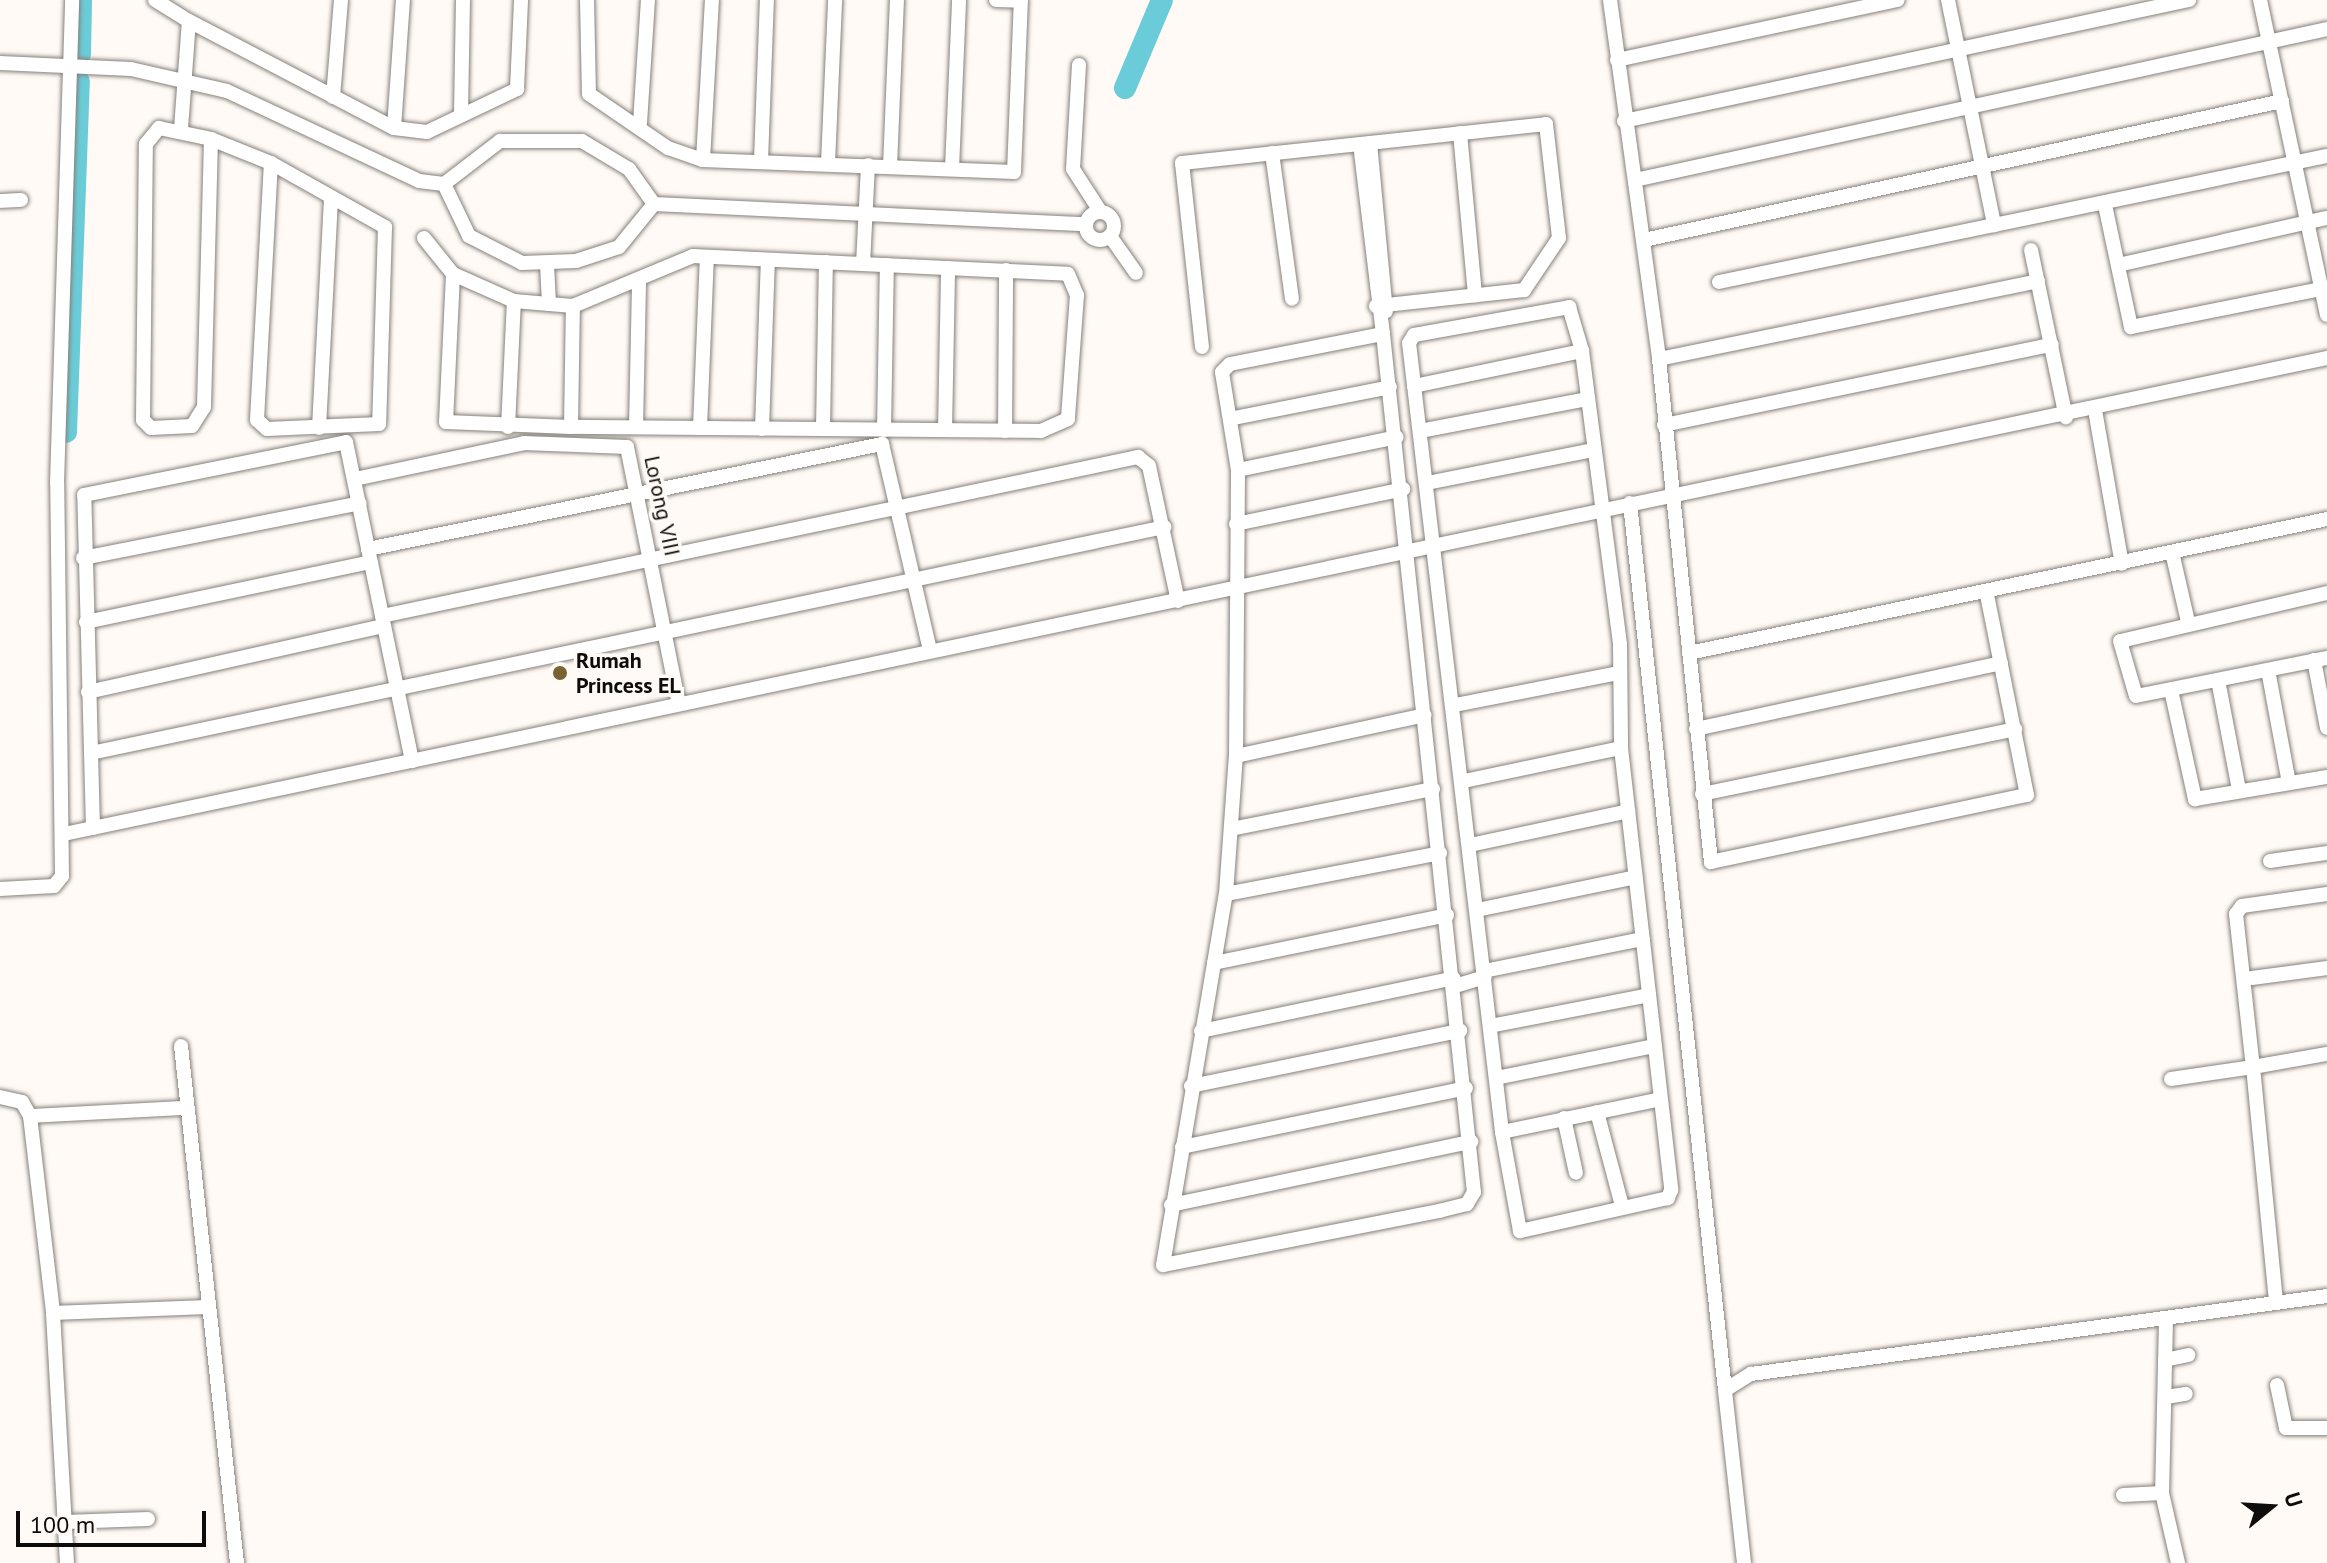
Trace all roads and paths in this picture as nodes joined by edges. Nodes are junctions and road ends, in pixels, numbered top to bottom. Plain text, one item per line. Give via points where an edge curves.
1 (72, 0) edge
2 (155, 0) edge
3 (341, 0) edge
4 (403, 0) edge
5 (463, 0) edge
6 (521, 0) edge
7 (587, 0) edge
8 (648, 0) edge
9 (712, 0) edge
10 (767, 0) edge
11 (835, 0) edge
12 (897, 0) edge
13 (959, 0) edge
14 (996, 0) edge
15 (1021, 0) edge
16 (1610, 0) edge
17 (1898, 0) edge
18 (1948, 0) edge
19 (2189, 0) edge
20 (2260, 0) edge
21 (189, 21) junction
22 (2327, 29) edge
23 (2269, 42) junction
24 (1958, 50) junction
25 (1617, 60) junction
26 (0, 63) edge
27 (70, 65) junction
28 (1079, 65) dead end
29 (187, 82) junction
30 (333, 97) junction
31 (2282, 101) junction
32 (1970, 107) junction
33 (461, 114) junction
34 (1624, 121) junction
35 (640, 123) junction
36 (394, 128) junction
37 (181, 129) junction
38 (1460, 133) junction
39 (211, 139) junction
40 (1365, 143) junction
41 (1272, 153) junction
42 (2327, 156) edge
43 (703, 160) junction
44 (761, 161) junction
45 (2295, 162) junction
46 (271, 163) junction
47 (828, 163) junction
48 (868, 165) junction
49 (890, 166) junction
50 (1983, 167) junction
51 (952, 169) junction
52 (1635, 180) junction
53 (444, 184) junction
54 (21, 200) dead end
55 (0, 201) edge
56 (331, 201) junction
57 (654, 204) junction
58 (2105, 205) junction
59 (1100, 211) junction
60 (866, 213) junction
61 (2327, 218) edge
62 (2307, 222) junction
63 (1085, 224) junction
64 (1994, 225) junction
65 (1110, 236) junction
66 (424, 238) dead end
67 (1644, 240) junction
68 (2031, 250) dead end
69 (707, 257) junction
70 (768, 260) junction
71 (826, 262) junction
72 (547, 264) junction
73 (863, 264) junction
74 (887, 265) junction
75 (2118, 265) junction
76 (948, 268) junction
77 (1006, 270) junction
78 (1136, 273) dead end
79 (453, 274) junction
80 (639, 280) junction
81 (2038, 281) junction
82 (1719, 282) dead end
83 (2324, 289) edge
84 (1475, 295) junction
85 (1292, 299) dead end
86 (514, 301) junction
87 (549, 304) junction
88 (1381, 305) junction
89 (573, 306) junction
90 (2327, 315) edge
91 (1383, 331) junction
92 (2052, 345) junction
93 (1202, 347) dead end
94 (1582, 351) junction
95 (2327, 358) edge
96 (1659, 359) junction
97 (1414, 386) junction
98 (1390, 387) junction
99 (1588, 399) junction
100 (2095, 410) junction
101 (2066, 417) junction
102 (1234, 418) junction
103 (1664, 425) junction
104 (508, 427) junction
105 (571, 427) junction
106 (636, 427) junction
107 (319, 428) junction
108 (700, 428) junction
109 (762, 429) junction
110 (823, 429) junction
111 (884, 430) junction
112 (945, 430) junction
113 (1005, 431) junction
114 (1420, 431) junction
115 (1397, 437) junction
116 (1594, 450) junction
117 (1238, 470) junction
118 (355, 479) junction
119 (1427, 483) junction
120 (1403, 489) junction
121 (638, 492) junction
122 (1664, 496) junction
123 (360, 503) junction
124 (1633, 503) junction
125 (1602, 509) junction
126 (900, 510) junction
127 (2327, 519) edge
128 (1236, 524) junction
129 (1164, 527) junction
130 (1434, 548) junction
131 (2172, 552) junction
132 (1410, 553) junction
133 (370, 556) junction
134 (83, 558) junction
135 (652, 561) junction
136 (2124, 563) junction
137 (916, 579) junction
138 (1231, 592) junction
139 (2327, 593) edge
140 (1987, 594) junction
141 (1181, 600) junction
142 (383, 621) junction
143 (86, 622) junction
144 (2188, 622) junction
145 (665, 631) junction
146 (930, 651) junction
147 (1689, 653) junction
148 (2321, 659) edge
149 (2001, 663) junction
150 (2268, 670) junction
151 (1618, 673) junction
152 (2218, 680) junction
153 (398, 688) junction
154 (2171, 690) junction
155 (88, 692) junction
156 (679, 704) junction
157 (1455, 705) junction
158 (1425, 715) junction
159 (2327, 728) edge
160 (1696, 729) junction
161 (2015, 729) junction
162 (1621, 748) junction
163 (91, 753) junction
164 (1236, 756) junction
165 (412, 761) junction
166 (2327, 777) edge
167 (1464, 781) junction
168 (2289, 783) junction
169 (1433, 789) junction
170 (2239, 790) junction
171 (1702, 794) junction
172 (1628, 811) junction
173 (1231, 829) junction
174 (77, 832) junction
175 (1470, 845) junction
176 (1440, 853) junction
177 (2327, 853) edge
178 (2270, 861) dead end
179 (1636, 877) junction
180 (0, 889) edge
181 (1226, 894) junction
182 (2327, 894) edge
183 (1477, 910) junction
184 (1447, 915) junction
185 (1643, 939) junction
186 (1214, 963) junction
187 (2327, 968) edge
188 (1483, 975) junction
189 (2252, 978) dead end
190 (1455, 983) junction
191 (1649, 995) junction
192 (1490, 1026) junction
193 (1201, 1031) junction
194 (1460, 1031) junction
195 (181, 1046) dead end
196 (1655, 1046) junction
197 (2327, 1054) edge
198 (2253, 1067) junction
199 (1496, 1078) junction
200 (2171, 1079) dead end
201 (1191, 1086) junction
202 (1466, 1088) junction
203 (0, 1097) edge
204 (1661, 1099) junction
205 (185, 1108) junction
206 (1597, 1112) junction
207 (30, 1116) junction
208 (1564, 1118) junction
209 (1502, 1132) junction
210 (1471, 1142) junction
211 (1182, 1147) junction
212 (1576, 1173) dead end
213 (1171, 1205) junction
214 (1622, 1206) junction
215 (2327, 1296) edge
216 (2276, 1302) junction
217 (207, 1307) junction
218 (53, 1313) junction
219 (2164, 1320) junction
220 (2188, 1355) dead end
221 (2165, 1360) junction
222 (1733, 1385) junction
223 (2277, 1385) dead end
224 (2186, 1394) dead end
225 (2166, 1397) junction
226 (2327, 1428) edge
227 (2153, 1494) junction
228 (2123, 1495) dead end
229 (148, 1519) dead end
230 (65, 1522) junction
231 (67, 1563) edge
232 (237, 1563) edge
233 (1744, 1563) edge
234 (2178, 1563) edge

1 - 27 street
2 - 21 street
3 - 30 street
4 - 36 street
5 - 33 street
6 - 33 street via 517,89
7 - 35 street via 589,94
8 - 35 street
9 - 43 street
10 - 44 street
11 - 47 street
12 - 49 street
13 - 51 street
14 - 15 street
15 - 51 street via 1014,172
16 - 25 street
17 - 25 street
18 - 24 street
19 - 24 street
20 - 23 street
21 - 29 street
21 - 30 street
22 - 23 street
23 - 31 street
23 - 32 street
24 - 32 street
24 - 34 street
25 - 34 street
26 - 27 street
27 - 29 street
27 - 174 street via 57,483
28 - 59 street via 1073,169
29 - 37 street
29 - 53 street via 258,103 395,174
30 - 36 street
31 - 45 street
31 - 50 street
32 - 50 street
32 - 52 street
33 - 36 street via 427,132
34 - 52 street
35 - 43 street via 668,148
37 - 39 street
37 - 39 street via 159,128 146,144 141,405 151,428 192,426 204,407
38 - 40 street
38 - 84 street
38 - 84 street via 1546,124 1559,238 1524,290
39 - 46 street
40 - 41 street
40 - 88 street
41 - 85 street
41 - 93 street via 1182,163
42 - 45 street
43 - 44 street
44 - 47 street
45 - 58 street
45 - 62 street
46 - 56 street
46 - 107 street via 257,420 267,429
47 - 48 street
48 - 49 street
48 - 60 street
49 - 51 street
50 - 64 street
50 - 67 street
52 - 67 street
53 - 57 street via 500,141 545,136 604,151 629,169
53 - 72 street via 455,219 488,252
54 - 55 street
56 - 107 street
56 - 107 street via 376,219 388,235 384,413 379,424
57 - 60 street
57 - 72 street via 619,247
58 - 64 street
58 - 75 street
59 - 63 street
59 - 65 street via 1115,223
60 - 63 street
60 - 73 street
61 - 62 street
62 - 75 street
62 - 83 street
63 - 65 street via 1090,237
64 - 82 street
65 - 78 street
66 - 79 street
67 - 96 street
68 - 81 street
69 - 70 street
69 - 80 street via 674,260
69 - 108 street
70 - 71 street
70 - 109 street
71 - 73 street
71 - 110 street
72 - 87 street
73 - 74 street
74 - 76 street
74 - 111 street
75 - 83 street via 2134,328
76 - 77 street
76 - 112 street
77 - 113 street
77 - 113 street via 1059,271 1072,279 1077,295 1068,419 1053,429
79 - 86 street
79 - 104 street via 446,422
80 - 89 street
80 - 106 street
81 - 92 street
81 - 96 street
83 - 90 street
84 - 88 street
86 - 87 street
86 - 104 street
87 - 89 street
88 - 91 street
89 - 105 street
91 - 98 street
91 - 102 street via 1226,366
92 - 101 street
92 - 103 street
94 - 97 street
94 - 97 street via 1569,307 1414,335
94 - 99 street
95 - 100 street
96 - 103 street
97 - 114 street
98 - 102 street
98 - 115 street
99 - 114 street
99 - 116 street
100 - 101 street
100 - 136 street
101 - 122 street
102 - 117 street
103 - 122 street
104 - 105 street
105 - 106 street
106 - 108 street
108 - 109 street
109 - 110 street
110 - 111 street
111 - 112 street
112 - 113 street
114 - 119 street
115 - 117 street
115 - 120 street
116 - 119 street
116 - 125 street
117 - 128 street
118 - 121 street, Lorong VIII via 524,443 622,444
118 - 123 street
118 - 134 street via 344,441 84,495
119 - 130 street
120 - 128 street
120 - 132 street
121 - 126 street via 882,444
121 - 133 street
121 - 135 street, Lorong VIII
122 - 124 street
122 - 147 street
123 - 133 street
123 - 134 street
124 - 125 street
124 - 222 street
125 - 130 street
125 - 151 street
126 - 129 street via 1138,457 1149,466
126 - 135 street
126 - 137 street
127 - 131 street
128 - 138 street
129 - 137 street
129 - 141 street
130 - 132 street
130 - 157 street
131 - 136 street
131 - 144 street
132 - 138 street
132 - 158 street
133 - 142 street
133 - 143 street
134 - 143 street
135 - 142 street
135 - 145 street, Lorong VIII
136 - 140 street
137 - 145 street
137 - 146 street
138 - 141 street
138 - 164 street
139 - 144 street
140 - 147 street
140 - 149 street
141 - 146 street
142 - 153 street
142 - 155 street
143 - 155 street
144 - 154 street via 2121,638 2132,695
145 - 153 street
145 - 156 street, Lorong VIII
146 - 156 street
147 - 160 street
148 - 150 street
148 - 159 street
149 - 160 street
149 - 161 street
150 - 152 street
150 - 168 street
151 - 157 street
151 - 162 street
152 - 154 street
152 - 170 street
153 - 163 street
153 - 165 street
154 - 170 street via 2195,799
155 - 163 street
156 - 165 street
157 - 167 street
158 - 164 street
158 - 169 street
160 - 171 street
161 - 171 street
161 - 171 street via 2026,796 1717,863 1709,857
162 - 167 street
162 - 172 street
163 - 174 street
164 - 173 street
165 - 174 street
166 - 168 street
167 - 175 street
168 - 170 street
169 - 173 street
169 - 176 street
172 - 175 street
172 - 179 street
173 - 181 street
174 - 180 street via 59,883
175 - 183 street
176 - 181 street
176 - 184 street
177 - 178 street
179 - 183 street
179 - 185 street
181 - 186 street
182 - 198 street via 2237,910
183 - 188 street
184 - 186 street
184 - 190 street
185 - 188 street
185 - 191 street
186 - 193 street
187 - 189 street
188 - 190 street
188 - 192 street
190 - 193 street
190 - 194 street
191 - 192 street
191 - 196 street
192 - 199 street
193 - 201 street
194 - 201 street
194 - 202 street
195 - 205 street
196 - 199 street
196 - 204 street
197 - 198 street
198 - 200 street
198 - 216 street
199 - 209 street
201 - 211 street
202 - 210 street
202 - 211 street
203 - 207 street via 22,1102
204 - 206 street
204 - 214 street via 1670,1194
205 - 207 street
205 - 217 street
206 - 208 street
206 - 214 street
207 - 218 street
208 - 209 street
208 - 212 street
209 - 214 street via 1520,1231
210 - 213 street
210 - 213 street via 1475,1183 1467,1204 1166,1266 1160,1261
211 - 213 street
215 - 216 street
216 - 219 street
217 - 218 street
217 - 232 street
218 - 230 street
219 - 221 street
219 - 222 street
220 - 221 street
221 - 225 street
222 - 233 street
223 - 226 street via 2286,1428
224 - 225 street
225 - 227 street
227 - 228 street
227 - 234 street
229 - 230 street
230 - 231 street

